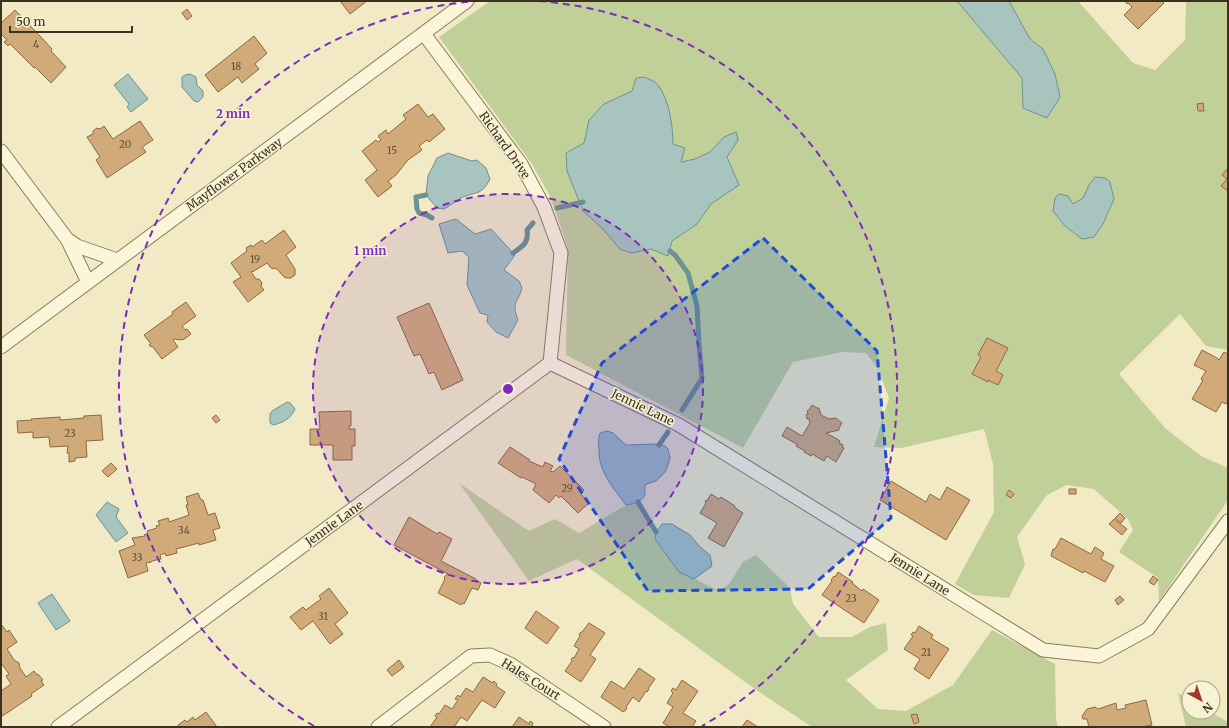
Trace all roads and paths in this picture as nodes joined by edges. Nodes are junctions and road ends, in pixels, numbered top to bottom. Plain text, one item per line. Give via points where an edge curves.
1 (467, 1) edge
2 (424, 34) junction
3 (1, 151) edge
4 (67, 239) junction
5 (117, 260) junction
6 (88, 282) junction
7 (1, 347) edge
8 (550, 363) junction
9 (1228, 522) edge
10 (58, 727) edge
11 (378, 727) edge
12 (604, 727) edge

1 - 2 street, Mayflower Parkway
2 - 5 street, Mayflower Parkway
2 - 8 street, Richard Drive via 521,164 544,207 561,253
3 - 4 street
4 - 5 street via 77,246
4 - 6 street
5 - 6 street, Mayflower Parkway
6 - 7 street, Mayflower Parkway
8 - 9 street, Jennie Lane via 679,425 1043,650 1099,656 1148,629
8 - 10 street, Jennie Lane
11 - 12 street, Hales Court via 471,656 490,655 510,664

